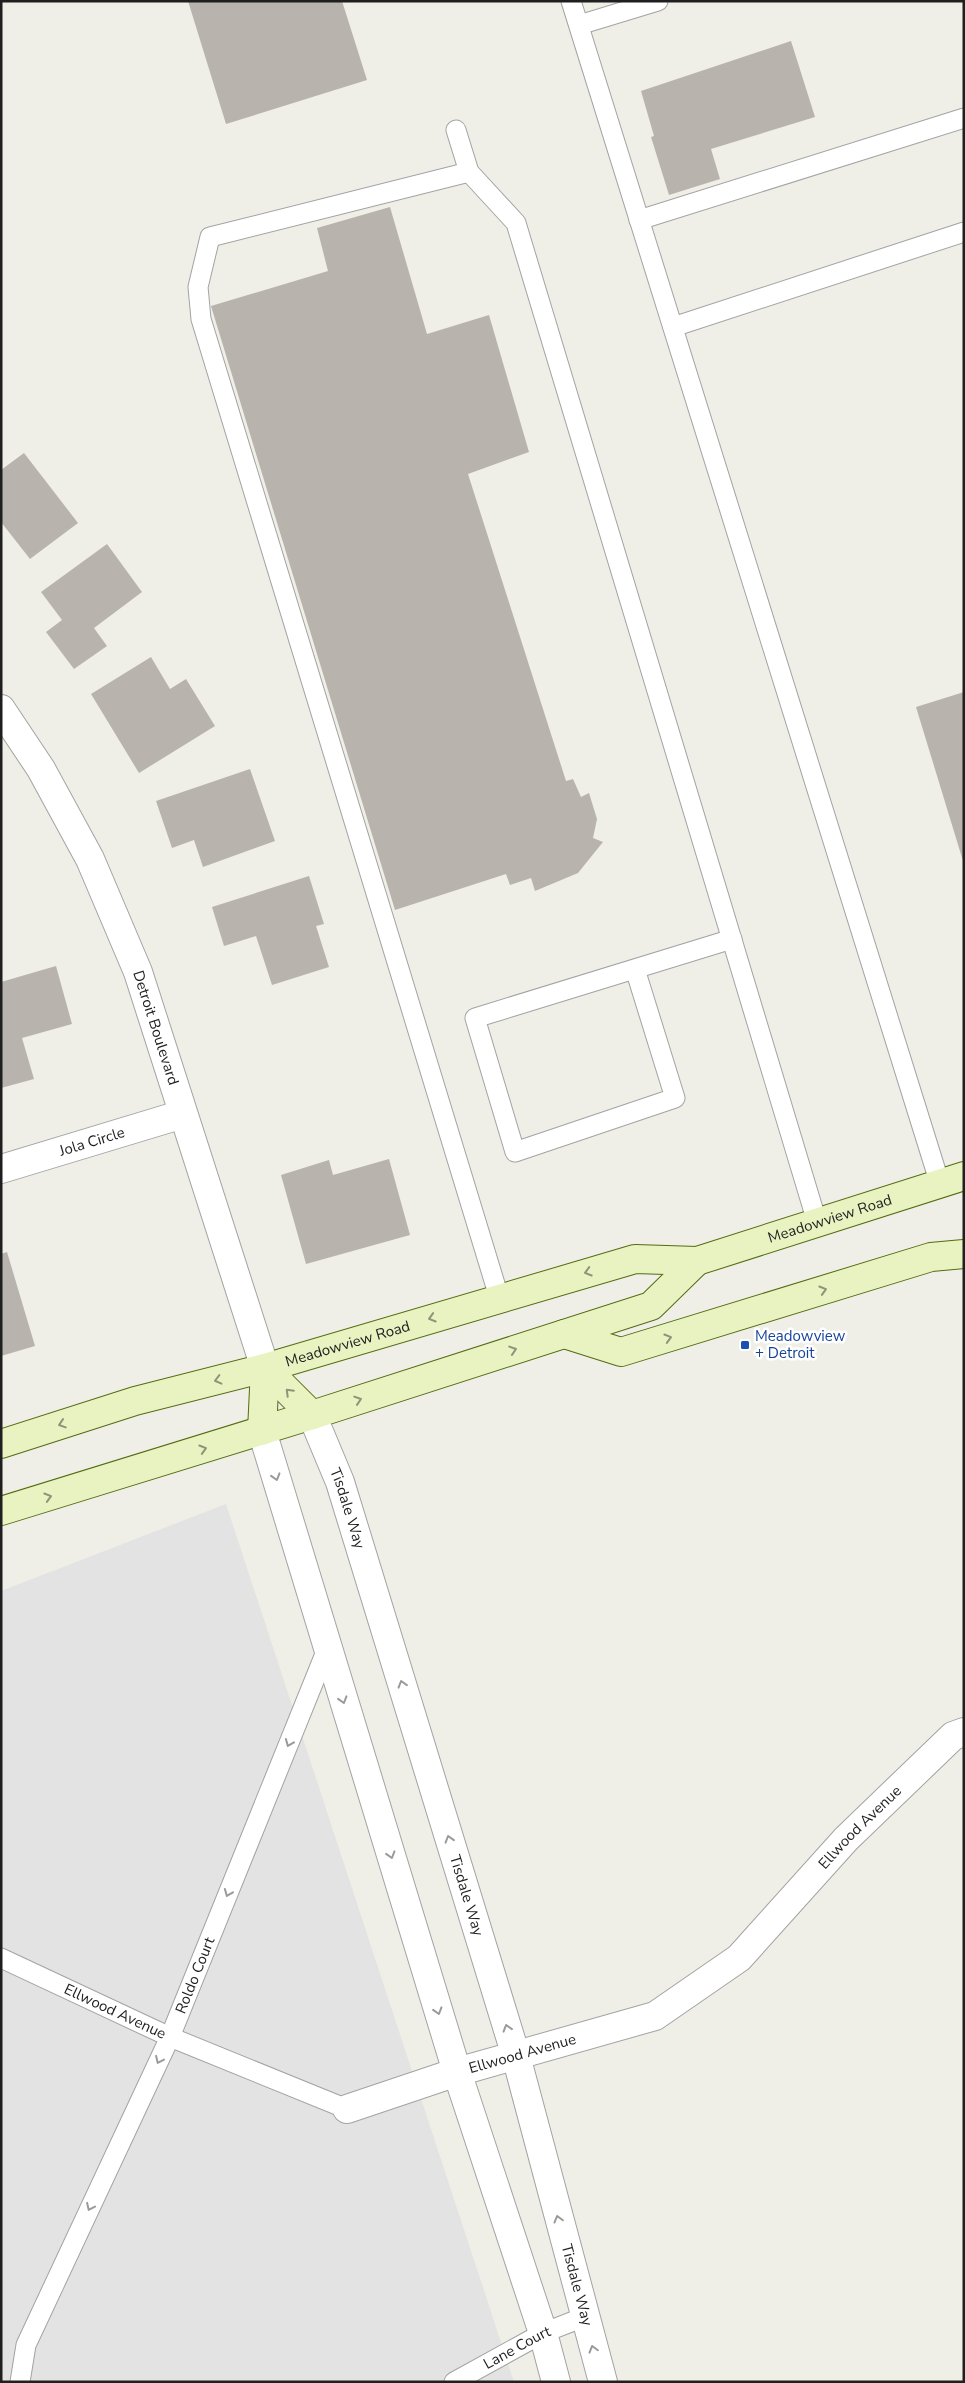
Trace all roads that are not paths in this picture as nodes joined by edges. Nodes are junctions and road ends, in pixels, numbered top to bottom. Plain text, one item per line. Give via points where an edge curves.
1 (571, 1) edge
2 (658, 1) edge
3 (579, 25) junction
4 (964, 118) edge
5 (456, 130) dead end
6 (469, 172) junction
7 (639, 220) junction
8 (964, 232) edge
9 (672, 327) junction
10 (1, 709) edge
11 (732, 939) junction
12 (635, 969) junction
13 (183, 1114) junction
14 (1, 1169) edge
15 (952, 1180) edge
16 (818, 1222) junction
17 (964, 1254) edge
18 (697, 1261) junction
19 (499, 1297) junction
20 (564, 1334) junction
21 (265, 1368) junction
22 (312, 1415) junction
23 (262, 1431) junction
24 (1, 1444) edge
25 (1, 1511) edge
26 (327, 1649) junction
27 (964, 1732) edge
28 (1, 1958) edge
29 (170, 2037) junction
30 (516, 2056) junction
31 (457, 2072) junction
32 (347, 2109) joint
33 (584, 2317) junction
34 (543, 2333) junction
35 (20, 2382) edge
36 (454, 2382) edge
37 (556, 2382) edge
38 (603, 2382) edge

1 - 3 lane
2 - 3 lane
3 - 7 lane
4 - 7 lane
5 - 6 lane
6 - 11 lane via 516,223
6 - 19 lane via 210,237 198,287 201,319
7 - 9 lane
8 - 9 lane
9 - 15 lane
10 - 13 street, Detroit Boulevard via 40,769 90,859 138,972
11 - 12 lane
11 - 16 lane
12 - 12 lane via 475,1018 514,1152 674,1098
13 - 14 street, Jola Circle
13 - 21 street, Detroit Boulevard
15 - 16 main road, Meadowview Road
16 - 18 main road, Meadowview Road
20 -> 17 main road via 622,1352 931,1257
18 -> 19 main road, Meadowview Road via 635,1258
18 - 20 main road, Meadowview Road via 651,1306
19 -> 21 main road, Meadowview Road
22 -> 20 main road, Meadowview Road
22 -> 21 main road
21 - 23 main road
21 -> 24 main road, Meadowview Road via 135,1401
22 - 23 main road, Meadowview Road
30 -> 22 street, Tisdale Way via 340,1482
25 -> 23 main road
23 -> 26 street
26 -> 29 lane, Roldo Court
26 -> 31 street
27 - 30 street, Ellwood Avenue via 953,1736 846,1839 739,1958 655,2016
28 - 29 lane, Ellwood Avenue
29 - 32 lane, Ellwood Avenue
29 -> 35 lane, Roldo Court via 26,2345
30 - 31 street, Ellwood Avenue
33 -> 30 street, Tisdale Way
31 - 32 street, Ellwood Avenue
31 - 34 street
33 - 34 lane, Lane Court
38 -> 33 street, Tisdale Way
34 - 36 lane, Lane Court
34 - 37 street

